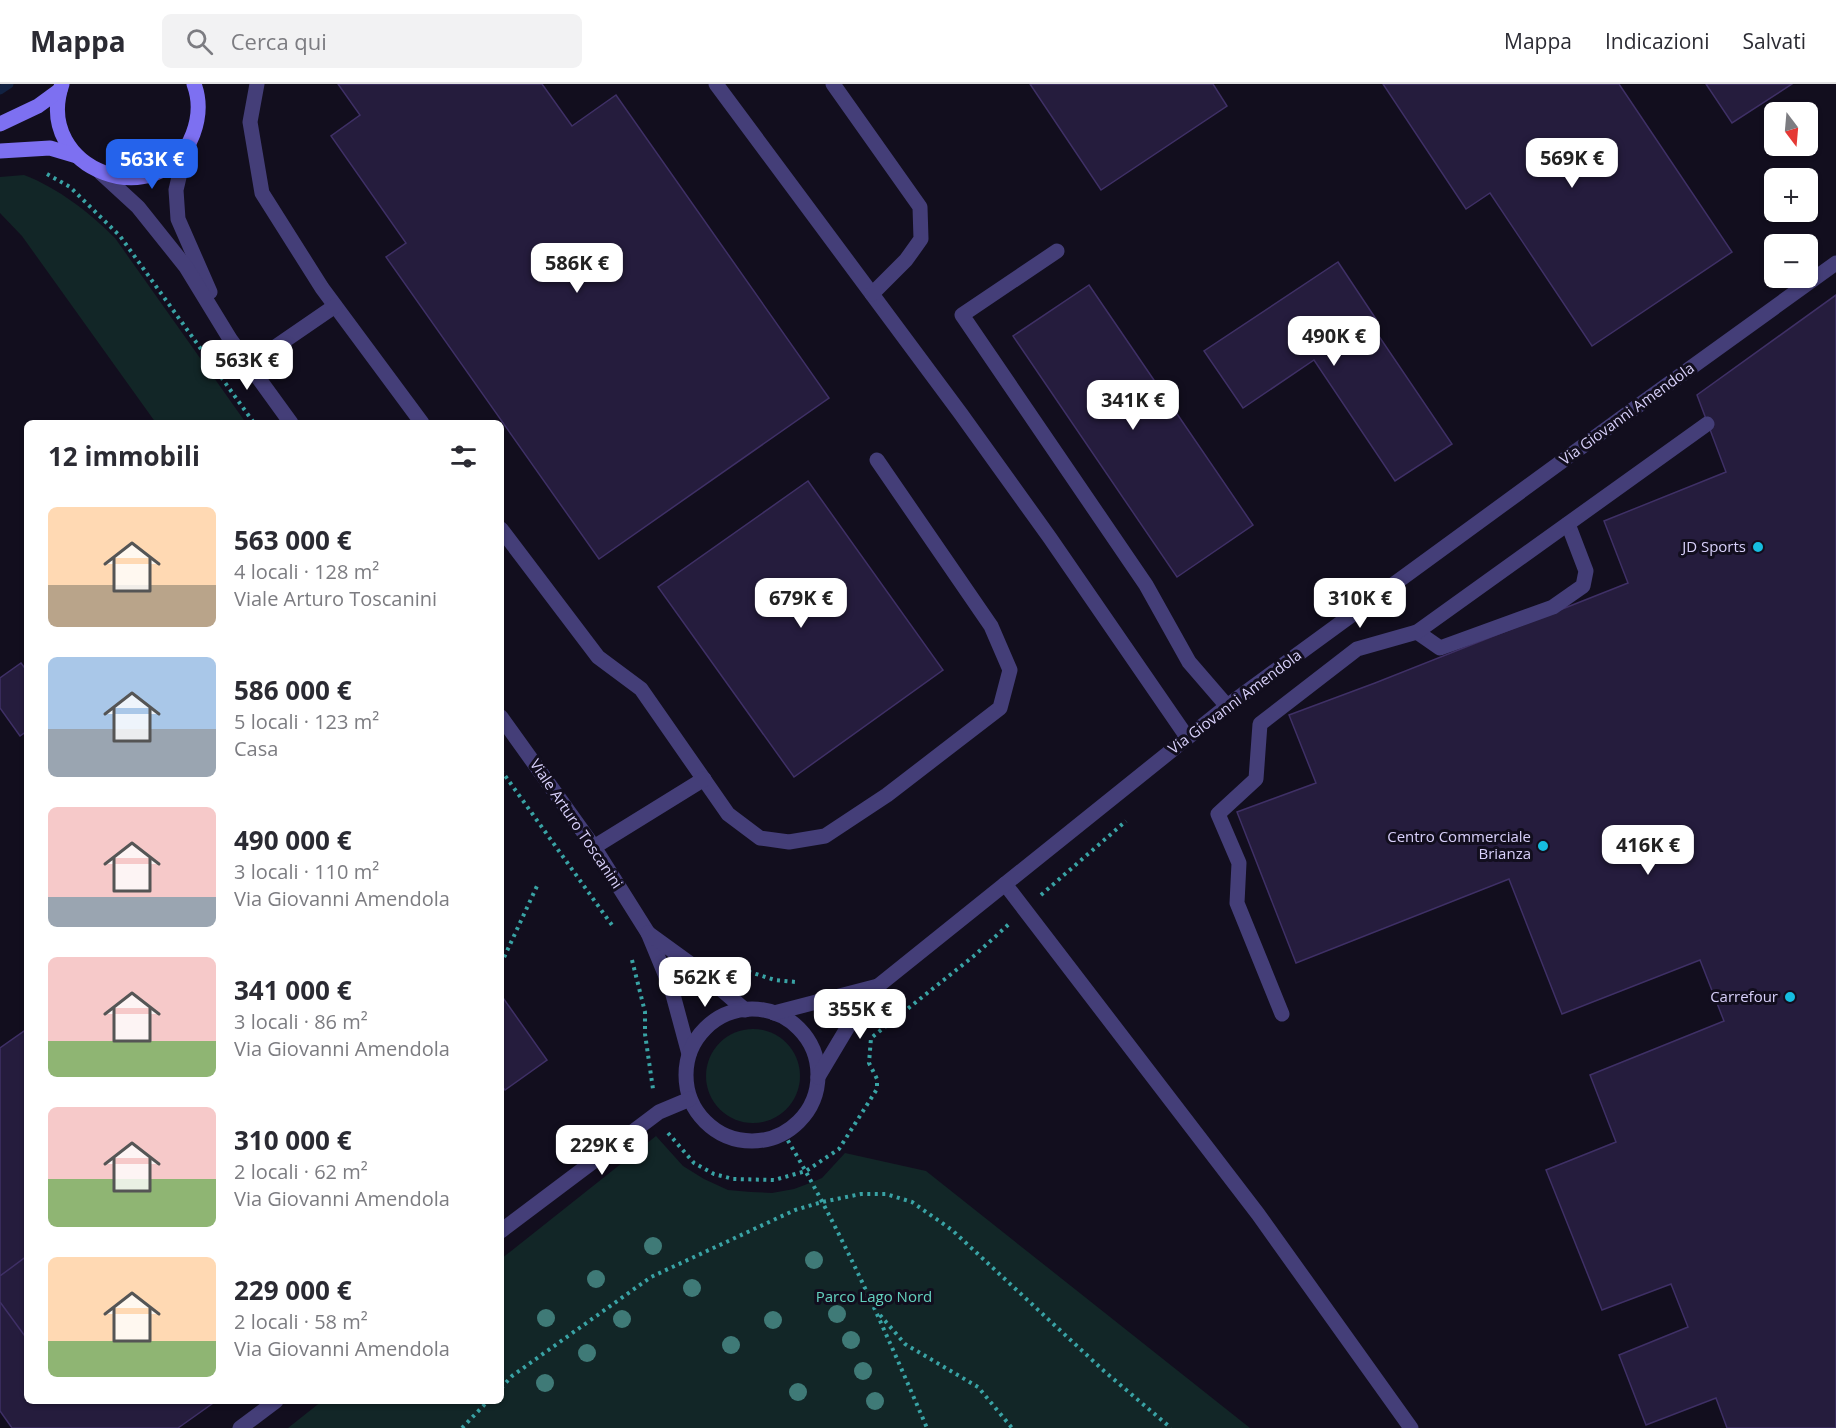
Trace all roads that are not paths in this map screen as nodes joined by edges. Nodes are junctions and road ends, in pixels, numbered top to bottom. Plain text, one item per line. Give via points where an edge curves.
1 (194, 84) edge
2 (257, 84) edge
3 (716, 84) edge
4 (833, 84) edge
5 (61, 87) edge
6 (0, 124) edge
7 (186, 147) junction
8 (0, 151) edge
9 (77, 157) junction
10 (101, 173) junction
11 (1057, 251) dead end
12 (1834, 268) edge
13 (872, 294) junction
14 (335, 306) junction
15 (230, 339) junction
16 (249, 365) junction
17 (289, 420) edge
18 (420, 420) edge
19 (1707, 424) dead end
20 (877, 460) dead end
21 (1569, 524) junction
22 (504, 533) edge
23 (1417, 632) junction
24 (1227, 706) junction
25 (504, 721) edge
26 (1186, 737) junction
27 (704, 779) junction
28 (594, 847) junction
29 (1005, 884) junction
30 (648, 933) junction
31 (878, 986) junction
32 (745, 1010) junction
33 (774, 1013) junction
34 (1282, 1014) dead end
35 (689, 1054) junction
36 (818, 1077) junction
37 (690, 1099) junction
38 (504, 1229) edge
39 (272, 1404) edge
40 (240, 1428) edge
41 (1411, 1428) edge

1 - 7 main road via 198,113
2 - 14 street via 249,122 262,193
3 - 13 street
4 - 13 street via 920,207 921,240
5 - 6 main road via 38,106
5 - 9 main road via 58,121
7 - 10 main road via 166,166 140,177
7 - 15 street via 176,190 178,219
8 - 9 main road via 50,148
9 - 10 main road
10 - 15 street via 138,207 186,267
11 - 24 street via 962,315 1146,585 1189,662
12 - 24 street, Via Giovanni Amendola
13 - 26 street via 1050,538
14 - 16 street
14 - 18 street
15 - 16 street
16 - 17 street
19 - 21 street
20 - 27 street via 991,626 1010,670 1000,708 887,795 825,836 789,842 760,838 728,814
21 - 23 street
21 - 23 street via 1586,571 1583,586 1553,607 1440,648
22 - 27 street via 598,657 641,688
23 - 34 street via 1357,649 1260,724 1256,779 1218,814 1239,863 1237,903
24 - 26 street, Via Giovanni Amendola
25 - 28 street, Viale Arturo Toscanini
26 - 29 street, Via Giovanni Amendola
27 - 28 street
28 - 30 street, Viale Arturo Toscanini
29 - 31 street, Via Giovanni Amendola
29 - 41 street via 1258,1214
30 - 32 street, Viale Arturo Toscanini
30 - 35 street, Viale Arturo Toscanini via 672,992
31 - 33 street, Via Giovanni Amendola
31 - 36 street, Via Giovanni Amendola
32 - 33 street
32 - 35 street via 718,1018 701,1033
33 - 36 street via 806,1036 815,1055
35 - 37 street via 685,1076
36 - 37 street via 816,1093 806,1114 784,1134 754,1141 717,1132 700,1116
37 - 38 street via 659,1112
39 - 40 street

